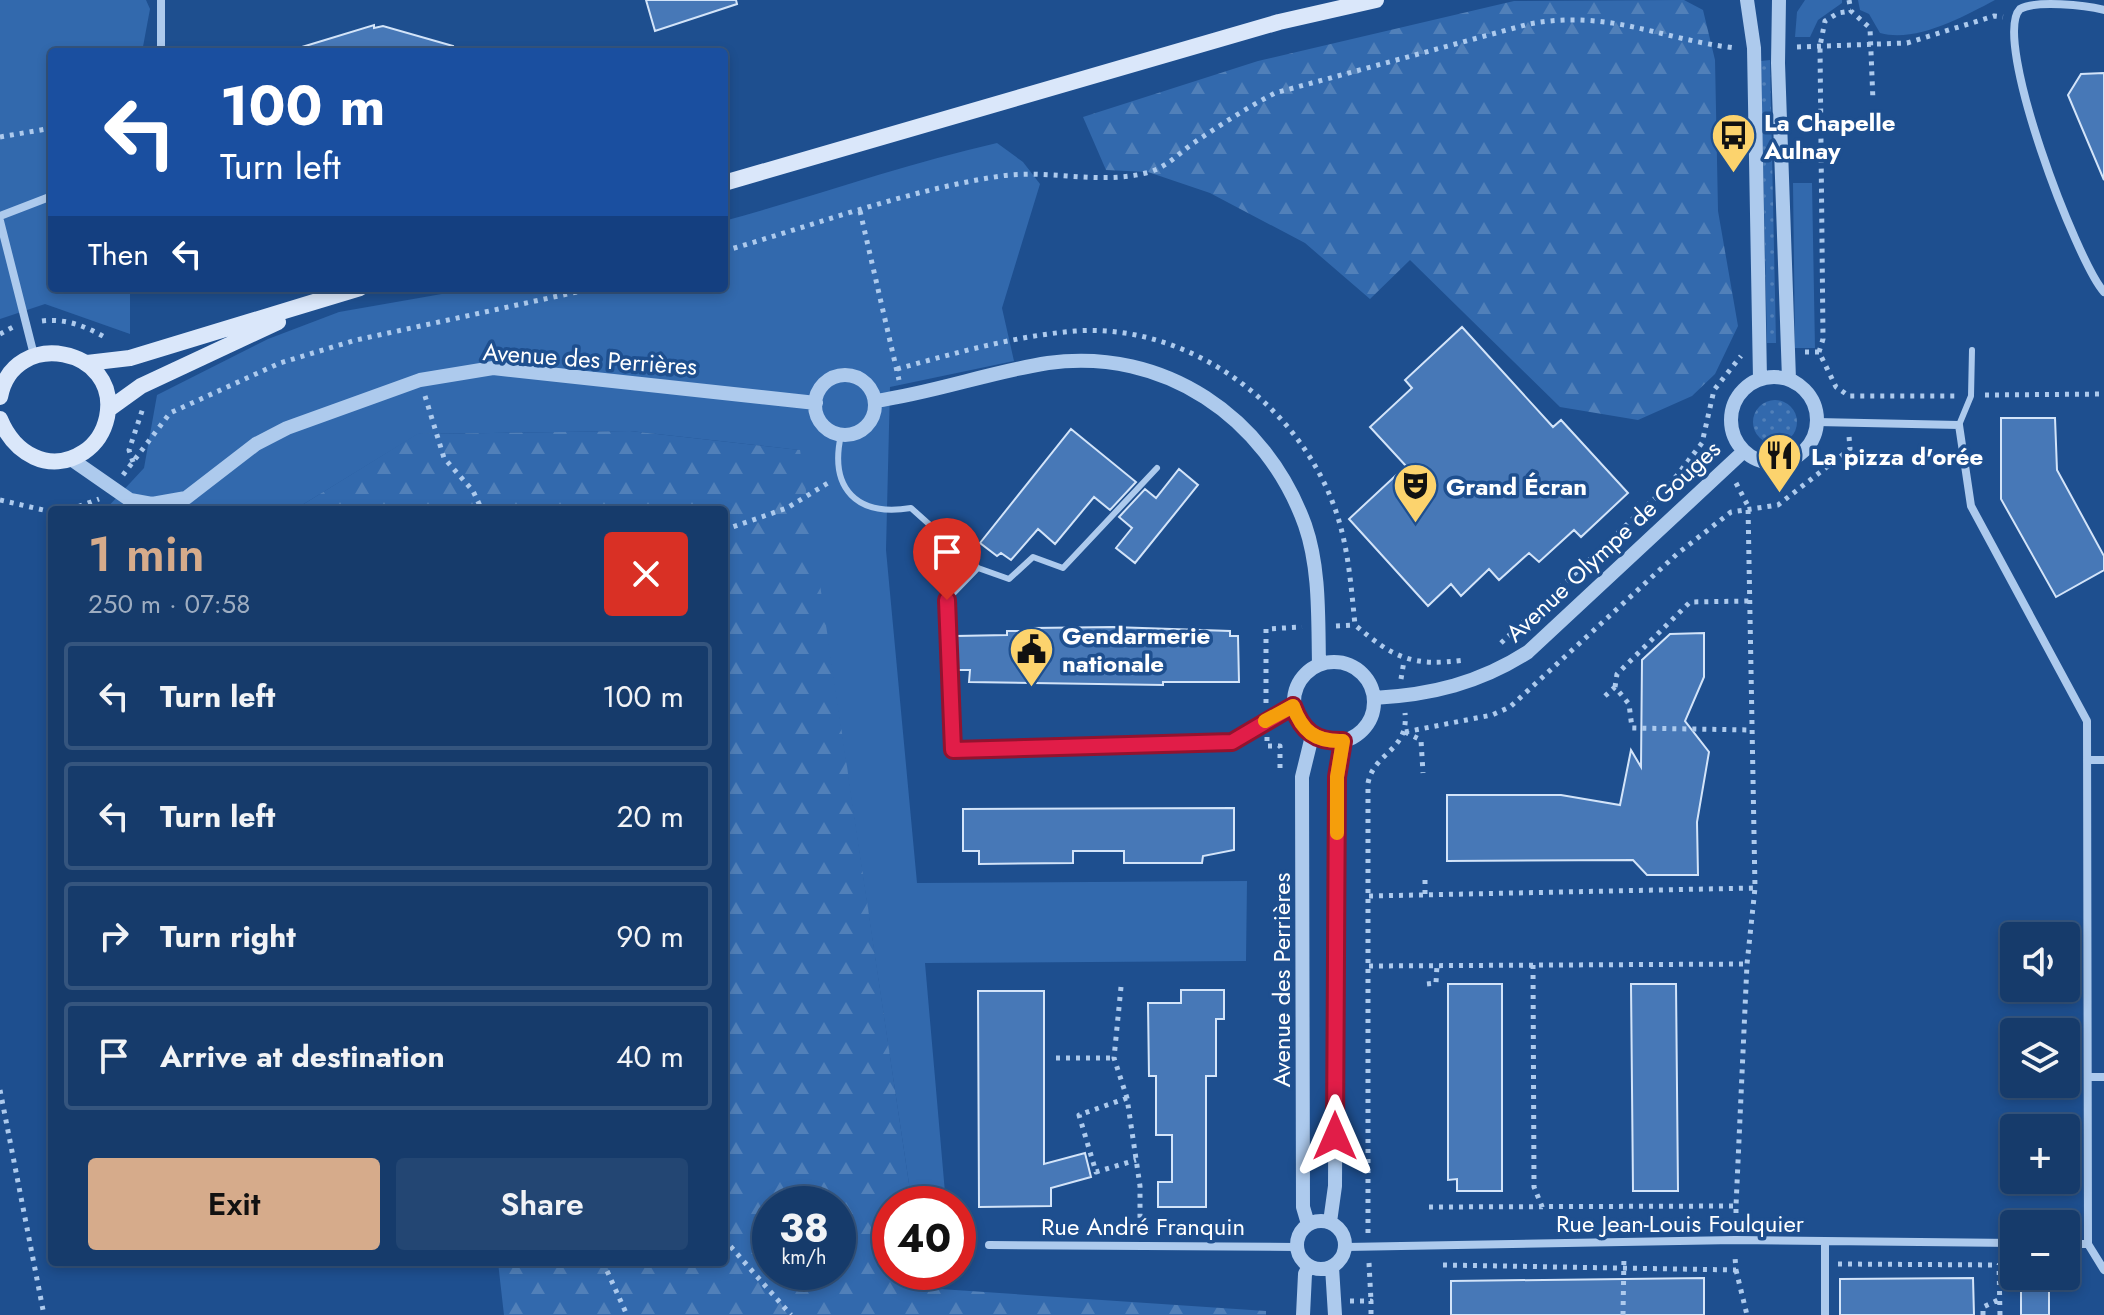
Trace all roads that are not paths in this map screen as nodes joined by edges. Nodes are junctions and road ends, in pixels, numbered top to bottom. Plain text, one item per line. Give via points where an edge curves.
1 (161, 0) edge
2 (1338, 0) edge
3 (1376, 0) edge
4 (1747, 0) edge
5 (1779, 0) edge
6 (2104, 10) edge
7 (1279, 22) junction
8 (161, 48) edge
9 (728, 182) edge
10 (48, 198) edge
11 (0, 218) edge
12 (347, 292) edge
13 (2104, 292) edge
14 (334, 296) junction
15 (1972, 350) dead end
16 (34, 355) junction
17 (87, 363) junction
18 (1760, 379) junction
19 (1789, 379) junction
20 (0, 397) edge
21 (875, 401) junction
22 (816, 403) junction
23 (109, 409) junction
24 (0, 419) edge
25 (1817, 422) junction
26 (1959, 425) junction
27 (841, 435) junction
28 (1744, 451) junction
29 (71, 459) junction
30 (1157, 468) dead end
31 (978, 568) junction
32 (1319, 664) junction
33 (1374, 698) junction
34 (1293, 706) junction
35 (1258, 725) joint
36 (1312, 736) junction
37 (1343, 741) junction
38 (2087, 760) junction
39 (2104, 760) edge
40 (2088, 1077) junction
41 (2104, 1077) edge
42 (1330, 1222) junction
43 (1308, 1224) junction
44 (1825, 1242) junction
45 (2000, 1243) edge
46 (2080, 1244) edge
47 (2088, 1244) junction
48 (989, 1245) dead end
49 (1296, 1247) junction
50 (1346, 1247) junction
51 (1309, 1266) junction
52 (1332, 1267) junction
53 (2104, 1270) edge
54 (1303, 1315) edge
55 (1335, 1315) edge
56 (1825, 1315) edge

1 - 8 street
2 - 7 main road
3 - 7 main road
4 - 18 street via 1754,48
5 - 19 street
6 - 13 street via 2032,3 2015,19 2015,57 2035,131 2081,257
7 - 9 main road
10 - 11 street
11 - 16 street
12 - 14 main road
14 - 17 main road via 130,358
14 - 23 main road via 141,386
15 - 26 lane via 1971,396
16 - 17 main road via 52,351
16 - 20 main road via 9,374
17 - 23 main road via 99,376
18 - 19 street
18 - 28 street via 1738,397 1732,410 1731,425
19 - 25 street via 1810,396
21 - 22 street via 866,384 849,375 830,379
21 - 27 street via 867,426
21 - 32 street via 1049,363 1105,361 1193,389 1236,418 1263,446 1287,486 1305,526 1315,571
22 - 27 street via 819,420
22 - 29 street, Avenue des Perrières via 493,368 420,380 287,428 256,444 186,498 152,504 130,500
23 - 29 main road via 97,440
24 - 29 main road via 19,449 53,462
25 - 26 street
25 - 28 street via 1807,448 1783,463 1755,459
26 - 38 street via 1971,506 2087,721
27 - 31 lane via 839,469 859,505 891,512 911,508
28 - 33 street, Avenue Olympe de Gouges via 1528,652 1496,673 1469,682
30 - 31 lane via 1063,568 1033,557 1009,579
31 - 35 lane via 947,600 953,750 1232,742
32 - 33 street via 1337,661 1355,667 1368,680
32 - 34 street via 1304,673
33 - 37 street via 1371,718 1360,733
34 - 35 street
34 - 36 street via 1299,723
36 - 37 street
36 - 43 street, Avenue des Perrières via 1302,777 1303,1207
37 - 42 street via 1337,777 1335,1186
38 - 39 street
38 - 40 street
40 - 41 street
40 - 47 street
42 - 43 street
42 - 50 street via 1344,1236
43 - 49 street
44 - 45 street, Rue Jean-Louis Foulquier
44 - 50 street, Rue Jean-Louis Foulquier
44 - 56 street
46 - 47 street
47 - 53 street
48 - 49 street, Rue André Franquin
49 - 51 street
50 - 52 street
51 - 52 street
51 - 54 street
52 - 55 street

